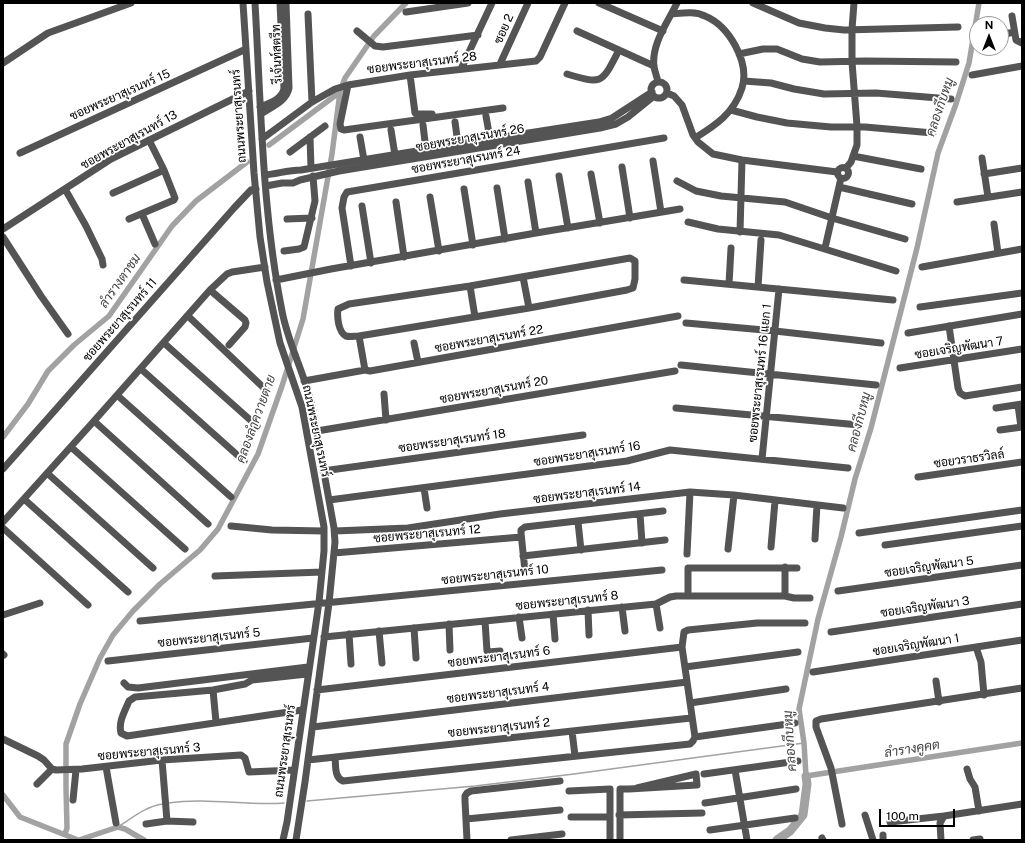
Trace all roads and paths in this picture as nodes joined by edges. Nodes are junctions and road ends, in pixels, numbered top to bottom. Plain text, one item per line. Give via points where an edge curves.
1 (131, 3) edge
2 (243, 3) edge
3 (255, 3) edge
4 (280, 3) edge
5 (286, 3) edge
6 (468, 3) edge
7 (492, 3) edge
8 (528, 3) edge
9 (565, 3) edge
10 (600, 3) edge
11 (677, 3) edge
12 (753, 3) edge
13 (854, 3) edge
14 (406, 12) dead end
15 (308, 14) dead end
16 (672, 14) junction
17 (1012, 16) dead end
18 (958, 27) dead end
19 (852, 29) junction
20 (357, 31) dead end
21 (577, 31) dead end
22 (663, 31) junction
23 (245, 32) junction
24 (257, 32) junction
25 (1014, 32) junction
26 (1009, 33) edge
27 (478, 35) junction
28 (1022, 43) edge
29 (619, 50) junction
30 (246, 52) junction
31 (739, 54) junction
32 (852, 62) junction
33 (956, 62) dead end
34 (3, 63) edge
35 (500, 64) junction
36 (654, 66) junction
37 (1022, 66) edge
38 (461, 69) junction
39 (567, 74) dead end
40 (410, 75) junction
41 (972, 76) dead end
42 (744, 81) junction
43 (658, 82) junction
44 (344, 86) junction
45 (249, 91) junction
46 (667, 93) junction
47 (854, 93) junction
48 (653, 94) junction
49 (951, 99) dead end
50 (312, 102) junction
51 (503, 108) dead end
52 (731, 110) junction
53 (260, 111) junction
54 (440, 113) dead end
55 (486, 116) dead end
56 (455, 122) dead end
57 (423, 125) dead end
58 (325, 126) dead end
59 (857, 126) junction
60 (391, 130) dead end
61 (933, 133) dead end
62 (310, 137) junction
63 (360, 137) dead end
64 (664, 138) dead end
65 (695, 138) junction
66 (262, 139) junction
67 (490, 139) junction
68 (149, 140) junction
69 (505, 140) junction
70 (458, 144) junction
71 (426, 150) junction
72 (290, 152) dead end
73 (20, 153) dead end
74 (395, 155) junction
75 (853, 156) junction
76 (982, 158) dead end
77 (364, 160) junction
78 (386, 160) junction
79 (653, 160) dead end
80 (742, 160) junction
81 (339, 167) junction
82 (622, 167) dead end
83 (311, 168) junction
84 (1022, 168) edge
85 (920, 169) dead end
86 (164, 170) junction
87 (323, 170) junction
88 (281, 173) junction
89 (591, 174) dead end
90 (984, 174) junction
91 (265, 175) junction
92 (839, 175) junction
93 (314, 176) junction
94 (559, 176) dead end
95 (677, 181) dead end
96 (528, 182) dead end
97 (282, 183) junction
98 (266, 186) junction
99 (839, 187) junction
100 (497, 188) dead end
101 (65, 189) junction
102 (256, 189) junction
103 (464, 189) dead end
104 (1022, 192) edge
105 (113, 193) dead end
106 (430, 196) dead end
107 (988, 197) junction
108 (740, 198) junction
109 (396, 202) dead end
110 (957, 202) dead end
111 (912, 204) dead end
112 (362, 206) dead end
113 (680, 209) dead end
114 (661, 212) junction
115 (142, 214) junction
116 (312, 218) junction
117 (630, 218) junction
118 (832, 218) junction
119 (130, 219) dead end
120 (286, 219) dead end
121 (688, 222) dead end
122 (600, 223) junction
123 (994, 224) dead end
124 (568, 228) junction
125 (3, 229) edge
126 (740, 232) junction
127 (536, 233) junction
128 (3, 237) edge
129 (505, 239) junction
130 (905, 239) dead end
131 (761, 240) dead end
132 (155, 244) dead end
133 (473, 245) junction
134 (731, 248) dead end
135 (825, 248) junction
136 (1022, 249) edge
137 (284, 251) dead end
138 (439, 251) junction
139 (998, 253) junction
140 (404, 257) junction
141 (371, 263) junction
142 (103, 265) dead end
143 (351, 266) junction
144 (264, 267) junction
145 (922, 267) dead end
146 (896, 271) dead end
147 (523, 277) junction
148 (276, 280) junction
149 (684, 280) dead end
150 (729, 284) junction
151 (470, 286) junction
152 (758, 287) junction
153 (779, 289) junction
154 (210, 290) junction
155 (1022, 293) edge
156 (893, 300) dead end
157 (920, 307) dead end
158 (529, 308) junction
159 (1022, 314) edge
160 (188, 316) junction
161 (678, 316) dead end
162 (475, 317) junction
163 (686, 323) dead end
164 (949, 326) junction
165 (775, 331) junction
166 (908, 333) dead end
167 (68, 334) dead end
168 (359, 336) junction
169 (164, 343) junction
170 (414, 343) dead end
171 (881, 343) dead end
172 (229, 345) dead end
173 (1022, 349) edge
174 (954, 360) junction
175 (418, 362) junction
176 (681, 365) dead end
177 (141, 368) junction
178 (900, 368) dead end
179 (365, 370) junction
180 (675, 371) dead end
181 (771, 375) junction
182 (304, 380) junction
183 (876, 385) dead end
184 (1022, 388) edge
185 (266, 390) dead end
186 (384, 394) dead end
187 (117, 395) junction
188 (1020, 404) edge
189 (676, 408) dead end
190 (996, 408) dead end
191 (766, 416) junction
192 (386, 420) junction
193 (94, 421) junction
194 (859, 425) dead end
195 (257, 426) dead end
196 (1022, 427) edge
197 (1000, 430) dead end
198 (316, 431) junction
199 (583, 435) dead end
200 (71, 447) junction
201 (762, 459) junction
202 (244, 461) dead end
203 (1022, 462) edge
204 (848, 468) dead end
205 (3, 469) edge
206 (323, 471) junction
207 (47, 473) junction
208 (918, 477) dead end
209 (424, 488) junction
210 (690, 492) junction
211 (734, 495) junction
212 (231, 496) dead end
213 (24, 499) junction
214 (329, 500) junction
215 (775, 501) junction
216 (817, 504) junction
217 (427, 508) dead end
218 (843, 508) dead end
219 (1022, 510) edge
220 (663, 511) dead end
221 (640, 514) junction
222 (3, 522) edge
223 (578, 522) junction
224 (208, 524) dead end
225 (231, 526) dead end
226 (1022, 526) edge
227 (3, 528) edge
228 (324, 531) junction
229 (334, 531) junction
230 (859, 533) dead end
231 (521, 537) junction
232 (665, 540) dead end
233 (815, 540) dead end
234 (642, 543) junction
235 (885, 545) dead end
236 (772, 547) dead end
237 (728, 548) dead end
238 (185, 549) dead end
239 (581, 550) junction
240 (334, 553) junction
241 (686, 554) dead end
242 (523, 556) junction
243 (1022, 564) edge
244 (785, 567) junction
245 (153, 568) dead end
246 (797, 568) dead end
247 (525, 570) dead end
248 (662, 570) dead end
249 (322, 572) junction
250 (215, 576) dead end
251 (838, 591) dead end
252 (128, 592) dead end
253 (688, 596) junction
254 (784, 596) junction
255 (810, 598) dead end
256 (40, 603) dead end
257 (329, 603) junction
258 (88, 604) dead end
259 (318, 604) junction
260 (656, 604) junction
261 (1022, 604) edge
262 (622, 607) junction
263 (588, 610) junction
264 (553, 614) junction
265 (3, 615) edge
266 (519, 617) junction
267 (140, 621) dead end
268 (485, 621) junction
269 (805, 623) dead end
270 (449, 624) junction
271 (414, 628) junction
272 (660, 628) dead end
273 (625, 630) dead end
274 (379, 631) junction
275 (831, 632) dead end
276 (349, 634) junction
277 (589, 635) dead end
278 (324, 637) junction
279 (313, 638) junction
280 (522, 638) dead end
281 (555, 639) dead end
282 (1022, 640) edge
283 (682, 646) junction
284 (976, 646) junction
285 (450, 650) dead end
286 (500, 651) dead end
287 (798, 652) dead end
288 (416, 658) dead end
289 (108, 661) dead end
290 (382, 663) dead end
291 (351, 664) dead end
292 (685, 668) junction
293 (308, 671) junction
294 (813, 672) dead end
295 (936, 681) dead end
296 (687, 682) junction
297 (124, 683) dead end
298 (1022, 688) edge
299 (786, 689) dead end
300 (213, 690) junction
301 (317, 690) junction
302 (984, 694) junction
303 (939, 702) junction
304 (690, 703) junction
305 (302, 710) junction
306 (691, 718) junction
307 (216, 722) junction
308 (795, 723) dead end
309 (313, 727) junction
310 (572, 731) junction
311 (695, 737) junction
312 (3, 739) edge
313 (575, 756) junction
314 (335, 757) junction
315 (162, 760) junction
316 (308, 760) junction
317 (798, 761) dead end
318 (106, 767) junction
319 (54, 769) junction
320 (967, 769) dead end
321 (75, 770) junction
322 (294, 770) junction
323 (735, 770) junction
324 (704, 774) dead end
325 (560, 781) dead end
326 (37, 784) dead end
327 (637, 788) junction
328 (796, 789) dead end
329 (569, 791) dead end
330 (739, 798) junction
331 (73, 800) dead end
332 (705, 803) dead end
333 (1022, 804) edge
334 (560, 810) dead end
335 (979, 811) junction
336 (702, 812) dead end
337 (619, 815) junction
338 (865, 815) dead end
339 (944, 816) junction
340 (571, 817) dead end
341 (609, 817) junction
342 (794, 818) dead end
343 (466, 819) junction
344 (167, 821) junction
345 (193, 822) dead end
346 (890, 822) dead end
347 (116, 823) dead end
348 (146, 824) dead end
349 (842, 824) dead end
350 (744, 825) junction
351 (710, 830) dead end
352 (562, 834) dead end
353 (283, 840) edge
354 (296, 840) edge
355 (467, 840) edge
356 (511, 840) edge
357 (610, 840) edge
358 (620, 840) edge
359 (747, 840) edge
360 (874, 840) edge
361 (940, 840) edge

1 - 34 street via 48,33
2 - 23 street, ถนนพระยาสุเรนทร์
3 - 24 street, ถนนพระยาสุเรนทร์
4 - 53 street, รีเจ้นท์สตรีท via 284,89 278,99
5 - 53 street, รีเจ้นท์สตรีท via 289,93 281,101
6 - 14 street
7 - 27 street
8 - 35 street, ซอย 2
9 - 35 street, ซอยพระยาสุเรนทร์ 28 via 536,61
10 - 22 street
11 - 16 street
12 - 19 street via 799,23 825,28
13 - 19 street
15 - 50 street
16 - 22 street
16 - 31 street via 691,12 706,16 724,30
17 - 25 street
18 - 19 street
19 - 32 street
20 - 27 street via 375,46 383,47
21 - 29 street
22 - 36 street
23 - 24 street
23 - 30 street, ถนนพระยาสุเรนทร์
24 - 53 street, ถนนพระยาสุเรนทร์
25 - 26 street
25 - 28 street via 1016,40
27 - 38 street
29 - 36 street
29 - 39 street via 603,77 586,80
30 - 45 street, ถนนพระยาสุเรนทร์
30 - 73 street, ซอยพระยาสุเรนทร์ 15 via 233,55
31 - 32 street via 777,49 811,61
31 - 42 street
32 - 33 street
32 - 47 street
35 - 38 street, ซอยพระยาสุเรนทร์ 28
36 - 43 street
37 - 41 street
38 - 40 street, ซอยพระยาสุเรนทร์ 28
40 - 44 street, ซอยพระยาสุเรนทร์ 28
40 - 54 street via 415,113
42 - 47 street via 771,83 824,94
42 - 52 street
43 - 46 street via 666,85
43 - 48 street, ซอยพระยาสุเรนทร์ 26 via 652,85
44 - 50 street, ซอยพระยาสุเรนทร์ 28
44 - 51 street via 340,124 344,130
45 - 68 street, ซอยพระยาสุเรนทร์ 13
45 - 102 street, ถนนพระยาสุเรนทร์
46 - 48 street, ซอยพระยาสุเรนทร์ 26 via 661,98
46 - 65 street via 674,96 682,105
47 - 49 street
47 - 59 street
48 - 69 street, ซอยพระยาสุเรนทร์ 26 via 628,117 616,124
50 - 66 street, ซอยพระยาสุเรนทร์ 28
52 - 59 street via 787,123 831,127
52 - 65 street via 716,126
53 - 66 street, ถนนพระยาสุเรนทร์
55 - 67 street
56 - 70 street
57 - 71 street
58 - 62 street
59 - 61 street
59 - 75 street via 857,145
60 - 74 street
62 - 72 street
62 - 83 street
63 - 77 street
64 - 143 street, ซอยพระยาสุเรนทร์ 24 via 347,192 342,208
65 - 80 street via 713,154
66 - 91 street, ถนนพระยาสุเรนทร์
67 - 69 street, ซอยพระยาสุเรนทร์ 26
67 - 70 street, ซอยพระยาสุเรนทร์ 26
68 - 86 street
68 - 101 street, ซอยพระยาสุเรนทร์ 13 via 111,159
69 - 78 street, ซอยพระยาสุเรนทร์ 26
70 - 71 street, ซอยพระยาสุเรนทร์ 26
71 - 74 street, ซอยพระยาสุเรนทร์ 26
74 - 78 street, ซอยพระยาสุเรนทร์ 26
75 - 85 street
75 - 92 street via 846,168 839,168
76 - 90 street
77 - 78 street, ซอยพระยาสุเรนทร์ 26
77 - 81 street, ซอยพระยาสุเรนทร์ 26
78 - 81 street, ซอยพระยาสุเรนทร์ 26
79 - 114 street
80 - 92 street
80 - 108 street
81 - 87 street, ซอยพระยาสุเรนทร์ 26
82 - 117 street
83 - 87 street, ซอยพระยาสุเรนทร์ 26
83 - 88 street, ซอยพระยาสุเรนทร์ 26
84 - 90 street
86 - 105 street
86 - 115 street via 175,198
87 - 93 street, ซอยพระยาสุเรนทร์ 26
88 - 91 street, ซอยพระยาสุเรนทร์ 26
88 - 97 street
89 - 122 street
90 - 107 street
91 - 98 street, ถนนพระยาสุเรนทร์
92 - 99 street
93 - 97 street, ซอยพระยาสุเรนทร์ 26 via 293,184
93 - 116 street via 316,196
94 - 124 street
95 - 108 street via 696,191
96 - 127 street
97 - 98 street, ซอยพระยาสุเรนทร์ 26
98 - 148 street, ถนนพระยาสุเรนทร์
99 - 111 street
99 - 118 street
100 - 129 street
101 - 125 street, ซอยพระยาสุเรนทร์ 13
101 - 142 street via 86,226
102 - 144 street, ถนนพระยาสุเรนทร์
102 - 205 street, ซอยพระยาสุเรนทร์ 11 via 251,190 234,208
103 - 133 street
104 - 107 street
106 - 138 street
107 - 110 street
108 - 118 street via 786,202
108 - 126 street
109 - 140 street
112 - 141 street
113 - 114 street
114 - 117 street
115 - 119 street
115 - 132 street
116 - 120 street
116 - 137 street via 304,248
117 - 122 street
118 - 130 street
118 - 135 street
121 - 126 street
122 - 124 street
123 - 139 street
124 - 127 street
126 - 135 street via 779,235
127 - 129 street
128 - 167 street
129 - 133 street
131 - 152 street
133 - 138 street
134 - 150 street
135 - 146 street
136 - 139 street
138 - 140 street
139 - 145 street
140 - 141 street
141 - 143 street
143 - 148 street
144 - 154 street via 227,274
144 - 228 street, ถนนพระยาสุเรนทร์ via 280,343 302,407
147 - 151 street
147 - 158 street
147 - 158 street via 630,258 635,261 633,288
148 - 182 street, ถนนพระยาสุเรนทร์ via 289,338
149 - 150 street
150 - 152 street
151 - 162 street
151 - 168 street via 342,306 338,309 340,330 349,337
152 - 153 street
153 - 156 street
153 - 165 street, ซอยพระยาสุเรนทร์ 16 แยก 1
154 - 160 street
154 - 172 street via 245,320 245,327
155 - 157 street
158 - 162 street
159 - 164 street
160 - 169 street
160 - 185 street
161 - 175 street, ซอยพระยาสุเรนทร์ 22
162 - 168 street
163 - 165 street
164 - 166 street
164 - 174 street
165 - 171 street
165 - 181 street, ซอยพระยาสุเรนทร์ 16 แยก 1
168 - 179 street
169 - 177 street
169 - 195 street
170 - 175 street
173 - 174 street, ซอยเจริญพัฒนา 7
174 - 178 street, ซอยเจริญพัฒนา 7
174 - 184 street via 958,388 964,396
175 - 179 street, ซอยพระยาสุเรนทร์ 22
176 - 181 street
177 - 187 street
177 - 202 street
179 - 182 street, ซอยพระยาสุเรนทร์ 22
180 - 192 street, ซอยพระยาสุเรนทร์ 20
181 - 183 street
181 - 191 street, ซอยพระยาสุเรนทร์ 16 แยก 1
182 - 198 street, ถนนพระยาสุเรนทร์
186 - 192 street
187 - 193 street
187 - 212 street
188 - 190 street
188 - 196 street
189 - 191 street
191 - 194 street
191 - 201 street, ซอยพระยาสุเรนทร์ 16 แยก 1
192 - 198 street, ซอยพระยาสุเรนทร์ 20
193 - 200 street
193 - 224 street
196 - 197 street
198 - 206 street, ถนนพระยาสุเรนทร์
199 - 206 street, ซอยพระยาสุเรนทร์ 18
200 - 207 street
200 - 238 street
201 - 204 street, ซอยพระยาสุเรนทร์ 16
201 - 209 street, ซอยพระยาสุเรนทร์ 16 via 665,450 627,461
203 - 208 street, ซอยวราธรวิลล์
206 - 214 street, ถนนพระยาสุเรนทร์
207 - 213 street
207 - 245 street
209 - 214 street, ซอยพระยาสุเรนทร์ 16
209 - 217 street
210 - 211 street, ซอยพระยาสุเรนทร์ 14
210 - 229 street, ซอยพระยาสุเรนทร์ 14 via 500,514 408,528
210 - 241 street
211 - 215 street, ซอยพระยาสุเรนทร์ 14
211 - 237 street
213 - 222 street
213 - 252 street
214 - 229 street, ถนนพระยาสุเรนทร์
215 - 216 street, ซอยพระยาสุเรนทร์ 14
215 - 236 street
216 - 218 street, ซอยพระยาสุเรนทร์ 14
216 - 233 street
219 - 230 street
220 - 221 street
221 - 223 street
221 - 234 street
223 - 231 street via 525,527 521,530
223 - 239 street
225 - 228 street
226 - 235 street
227 - 258 street
228 - 249 street, ถนนพระยาสุเรนทร์
229 - 240 street, ถนนพระยาสุเรนทร์
231 - 240 street, ซอยพระยาสุเรนทร์ 12
231 - 242 street
232 - 234 street
234 - 239 street
239 - 242 street
240 - 257 street, ถนนพระยาสุเรนทร์
242 - 247 street
243 - 251 street, ซอยเจริญพัฒนา 5
244 - 246 street
244 - 253 street via 688,568
244 - 254 street
248 - 257 street, ซอยพระยาสุเรนทร์ 10
249 - 250 street
249 - 259 street, ถนนพระยาสุเรนทร์
253 - 254 street, ซอยพระยาสุเรนทร์ 8
253 - 260 street, ซอยพระยาสุเรนทร์ 8 via 670,597
254 - 255 street, ซอยพระยาสุเรนทร์ 8
256 - 265 street
257 - 259 street, ซอยพระยาสุเรนทร์ 10
257 - 278 street, ถนนพระยาสุเรนทร์
259 - 267 street, ซอยพระยาสุเรนทร์ 10
259 - 279 street, ถนนพระยาสุเรนทร์
260 - 262 street, ซอยพระยาสุเรนทร์ 8
260 - 272 street
261 - 275 street, ซอยเจริญพัฒนา 3
262 - 263 street, ซอยพระยาสุเรนทร์ 8
262 - 273 street
263 - 264 street, ซอยพระยาสุเรนทร์ 8
263 - 277 street
264 - 266 street, ซอยพระยาสุเรนทร์ 8
264 - 281 street
266 - 268 street, ซอยพระยาสุเรนทร์ 8
266 - 280 street
268 - 270 street, ซอยพระยาสุเรนทร์ 8
268 - 286 street via 487,651
269 - 283 street via 757,623 688,630 684,632
270 - 271 street, ซอยพระยาสุเรนทร์ 8
270 - 285 street
271 - 274 street, ซอยพระยาสุเรนทร์ 8
271 - 288 street
274 - 276 street, ซอยพระยาสุเรนทร์ 8
274 - 290 street
276 - 278 street, ซอยพระยาสุเรนทร์ 8
276 - 291 street
278 - 301 street, ถนนพระยาสุเรนทร์
279 - 289 street, ซอยพระยาสุเรนทร์ 5
279 - 293 street, ถนนพระยาสุเรนทร์
282 - 284 street, ซอยเจริญพัฒนา 1
283 - 292 street
283 - 301 street, ซอยพระยาสุเรนทร์ 6
284 - 294 street, ซอยเจริญพัฒนา 1
284 - 302 street via 981,662
287 - 292 street
292 - 296 street
293 - 297 street via 138,688
293 - 300 street via 252,680 245,684
293 - 305 street, ถนนพระยาสุเรนทร์
295 - 303 street
296 - 304 street
296 - 309 street, ซอยพระยาสุเรนทร์ 4
298 - 302 street
299 - 304 street
300 - 307 street
300 - 307 street via 132,698 120,728 121,733 127,736
301 - 309 street, ถนนพระยาสุเรนทร์
302 - 303 street
303 - 349 street via 816,721 831,772
304 - 306 street
305 - 307 street
305 - 322 street, ถนนพระยาสุเรนทร์
306 - 310 street, ซอยพระยาสุเรนทร์ 2
306 - 311 street
308 - 311 street
309 - 316 street, ถนนพระยาสุเรนทร์
310 - 313 street
310 - 314 street, ซอยพระยาสุเรนทร์ 2
311 - 313 street via 690,744
312 - 319 street via 38,756
313 - 314 street via 343,781 336,776
314 - 316 street, ซอยพระยาสุเรนทร์ 2
315 - 318 street, ซอยพระยาสุเรนทร์ 3
315 - 322 street, ซอยพระยาสุเรนทร์ 3 via 241,755 245,758 249,772
315 - 344 street
316 - 354 street, ถนนพระยาสุเรนทร์
317 - 323 street
318 - 321 street, ซอยพระยาสุเรนทร์ 3
318 - 347 street
319 - 321 street, ซอยพระยาสุเรนทร์ 3
319 - 326 street
320 - 335 street via 975,787
321 - 331 street
322 - 353 street, ถนนพระยาสุเรนทร์
323 - 324 street
323 - 330 street
325 - 343 street via 471,791 465,796
327 - 327 street via 697,785 696,774 681,777
327 - 337 street via 620,789
328 - 330 street
329 - 341 street via 610,789
330 - 332 street
330 - 350 street
333 - 335 street
334 - 343 street
335 - 339 street
336 - 337 street
337 - 358 street
338 - 360 street
339 - 346 street
339 - 361 street via 940,822
340 - 341 street
341 - 357 street
342 - 350 street
343 - 355 street
344 - 345 street
344 - 348 street
350 - 351 street
350 - 359 street
352 - 356 street

